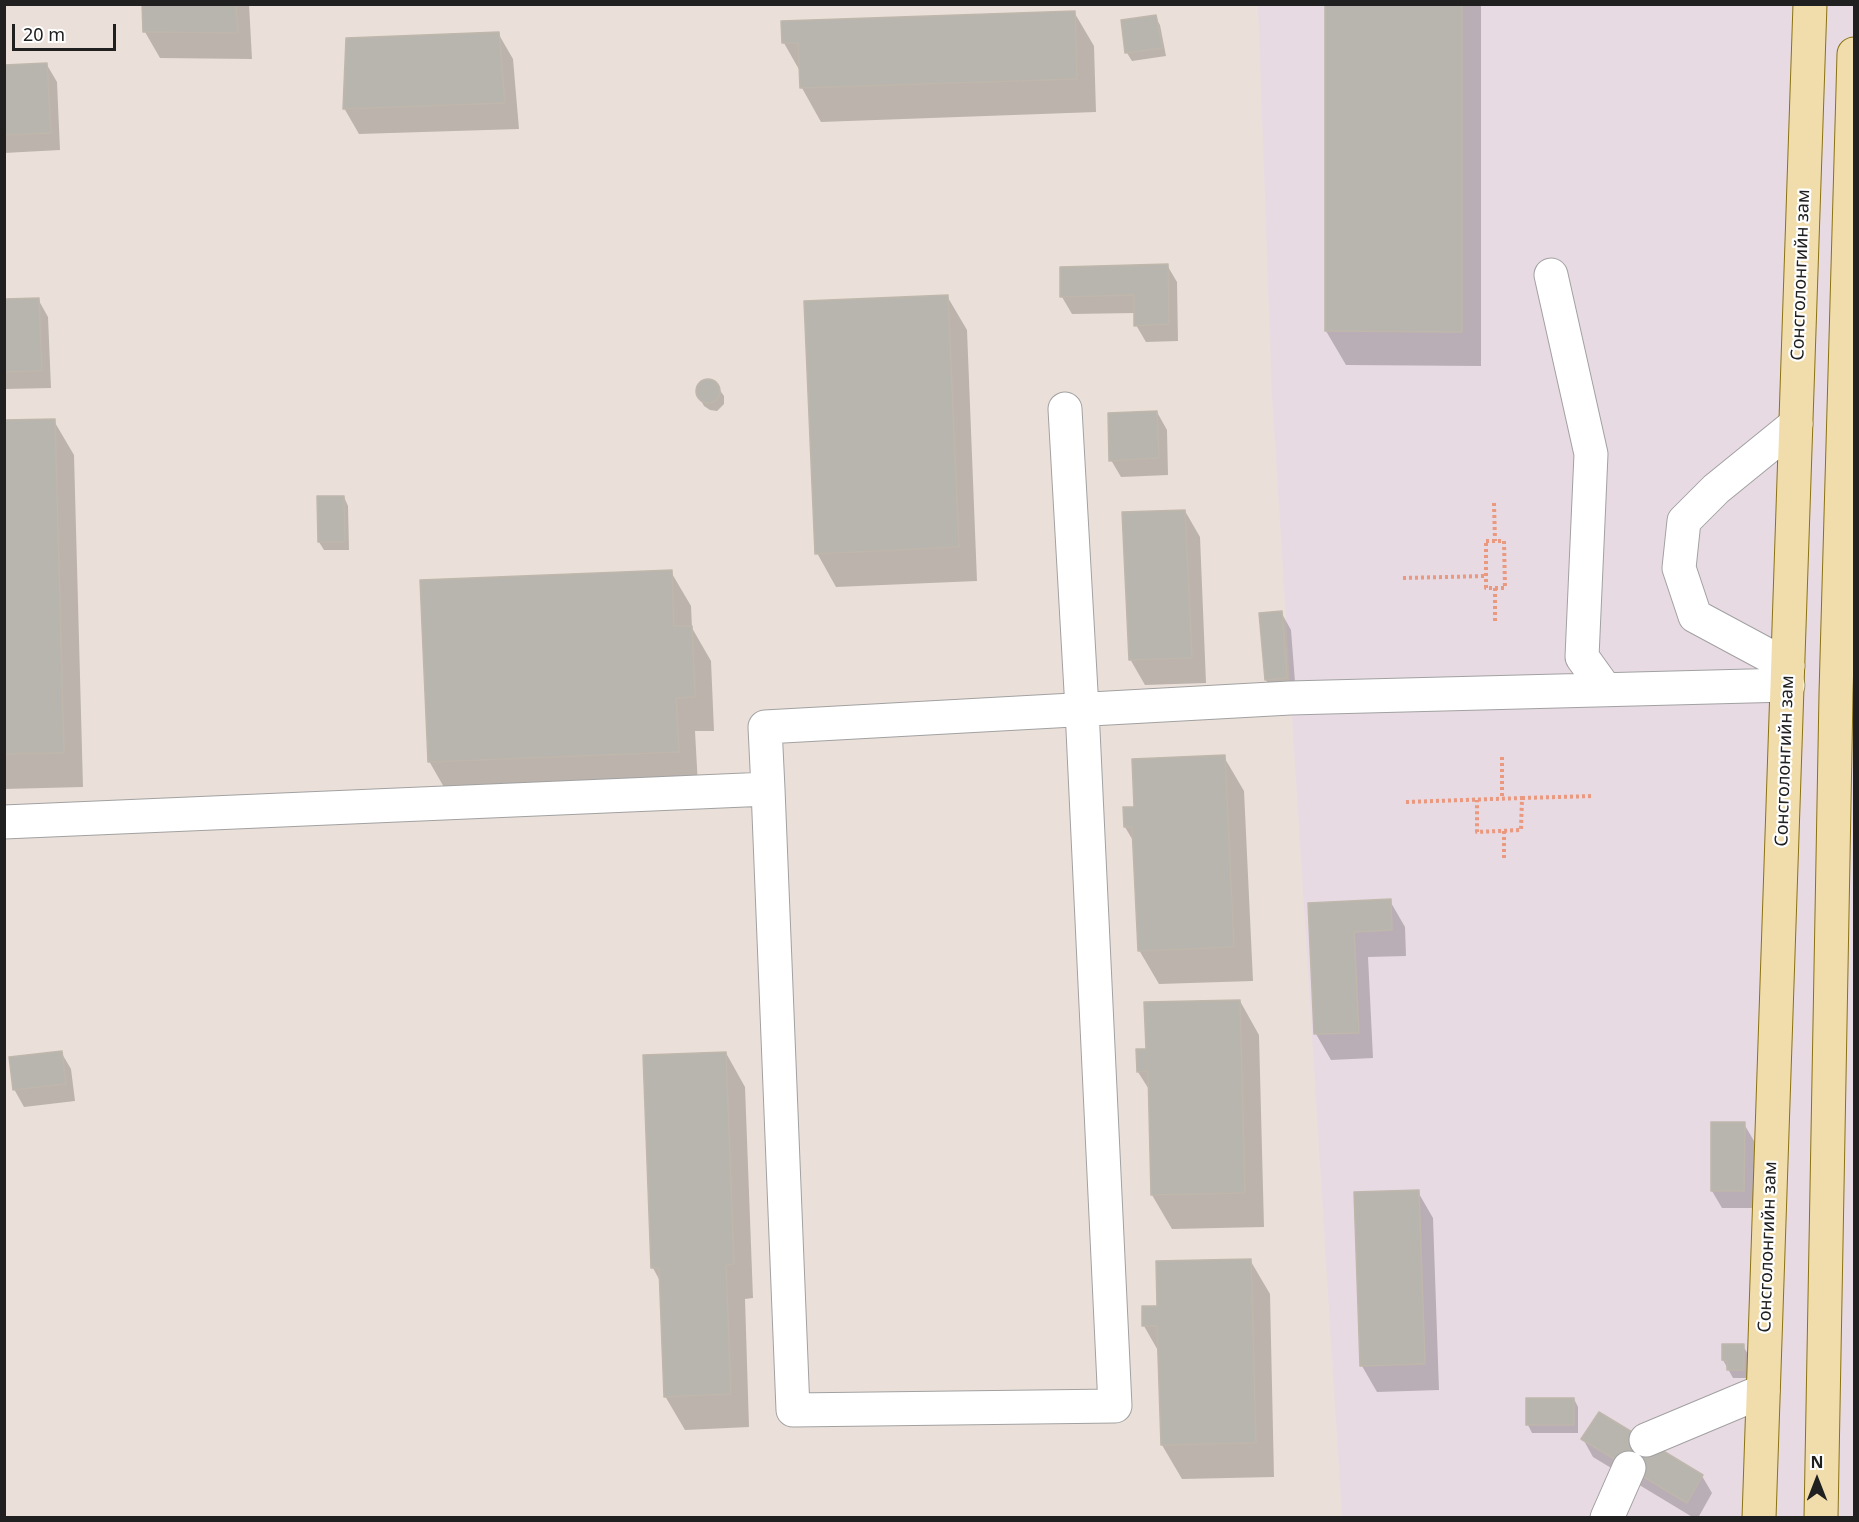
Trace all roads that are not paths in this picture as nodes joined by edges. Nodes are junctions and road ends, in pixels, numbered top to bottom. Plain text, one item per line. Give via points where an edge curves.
1 (1810, 4) edge
2 (1854, 54) edge
3 (1852, 239) edge
4 (1551, 274) dead end
5 (1065, 409) dead end
6 (1796, 424) junction
7 (1788, 676) junction
8 (1605, 690) junction
9 (1082, 709) junction
10 (768, 789) junction
11 (4, 822) edge
12 (1763, 1391) junction
13 (1646, 1440) dead end
14 (1629, 1468) dead end
15 (1608, 1518) edge
16 (1759, 1518) edge
17 (1821, 1518) edge

1 - 6 main road, Сонсголонгийн зам
2 - 3 main road
3 - 17 main road via 1836,705
4 - 8 lane via 1591,454 1582,657
5 - 9 lane
6 - 7 main road, Сонсголонгийн зам
6 - 7 lane via 1716,489 1684,521 1679,568 1695,616
7 - 8 lane
7 - 12 main road, Сонсголонгийн зам
8 - 9 lane via 1290,698
9 - 10 lane via 765,727
9 - 10 lane via 1114,1406 793,1410
10 - 11 lane
12 - 13 lane
12 - 16 main road, Сонсголонгийн зам
14 - 15 lane

